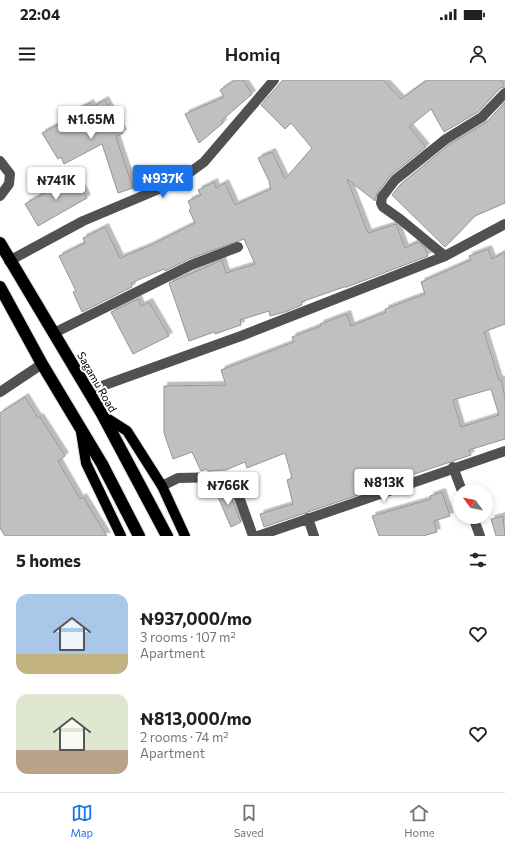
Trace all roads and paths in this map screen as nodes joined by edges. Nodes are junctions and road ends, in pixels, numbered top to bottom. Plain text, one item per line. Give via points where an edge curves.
1 (274, 80) edge
2 (505, 94) edge
3 (0, 161) edge
4 (0, 196) edge
5 (505, 224) edge
6 (0, 243) edge
7 (238, 247) dead end
8 (445, 256) junction
9 (9, 261) junction
10 (0, 287) edge
11 (54, 333) junction
12 (42, 364) junction
13 (88, 391) junction
14 (0, 392) edge
15 (102, 414) junction
16 (81, 430) junction
17 (505, 451) edge
18 (453, 468) junction
19 (459, 484) edge
20 (162, 486) junction
21 (308, 518) junction
22 (476, 524) edge
23 (121, 536) edge
24 (139, 536) edge
25 (167, 536) edge
26 (185, 536) edge
27 (253, 536) edge
28 (258, 536) edge
29 (314, 536) edge
30 (480, 536) edge

1 - 9 street via 204,162 178,181 84,221
2 - 8 street via 482,117 446,139 395,180 382,197 383,207
3 - 4 street via 10,174 9,184
5 - 8 street
6 - 9 highway, Sagamu Road
7 - 11 street via 191,265
8 - 13 street via 241,336
9 - 11 highway, Sagamu Road
10 - 12 highway
11 - 13 highway, Sagamu Road
12 - 14 street
12 - 16 highway
13 - 15 highway, Sagamu Road
15 - 20 main road via 127,431
15 - 25 highway, Sagamu Road
16 - 23 main road via 86,463
16 - 24 highway via 102,464
17 - 18 street
18 - 19 street
18 - 21 street
20 - 26 main road
20 - 27 street via 178,478 226,477 233,480
21 - 28 street
21 - 29 street
22 - 30 street

